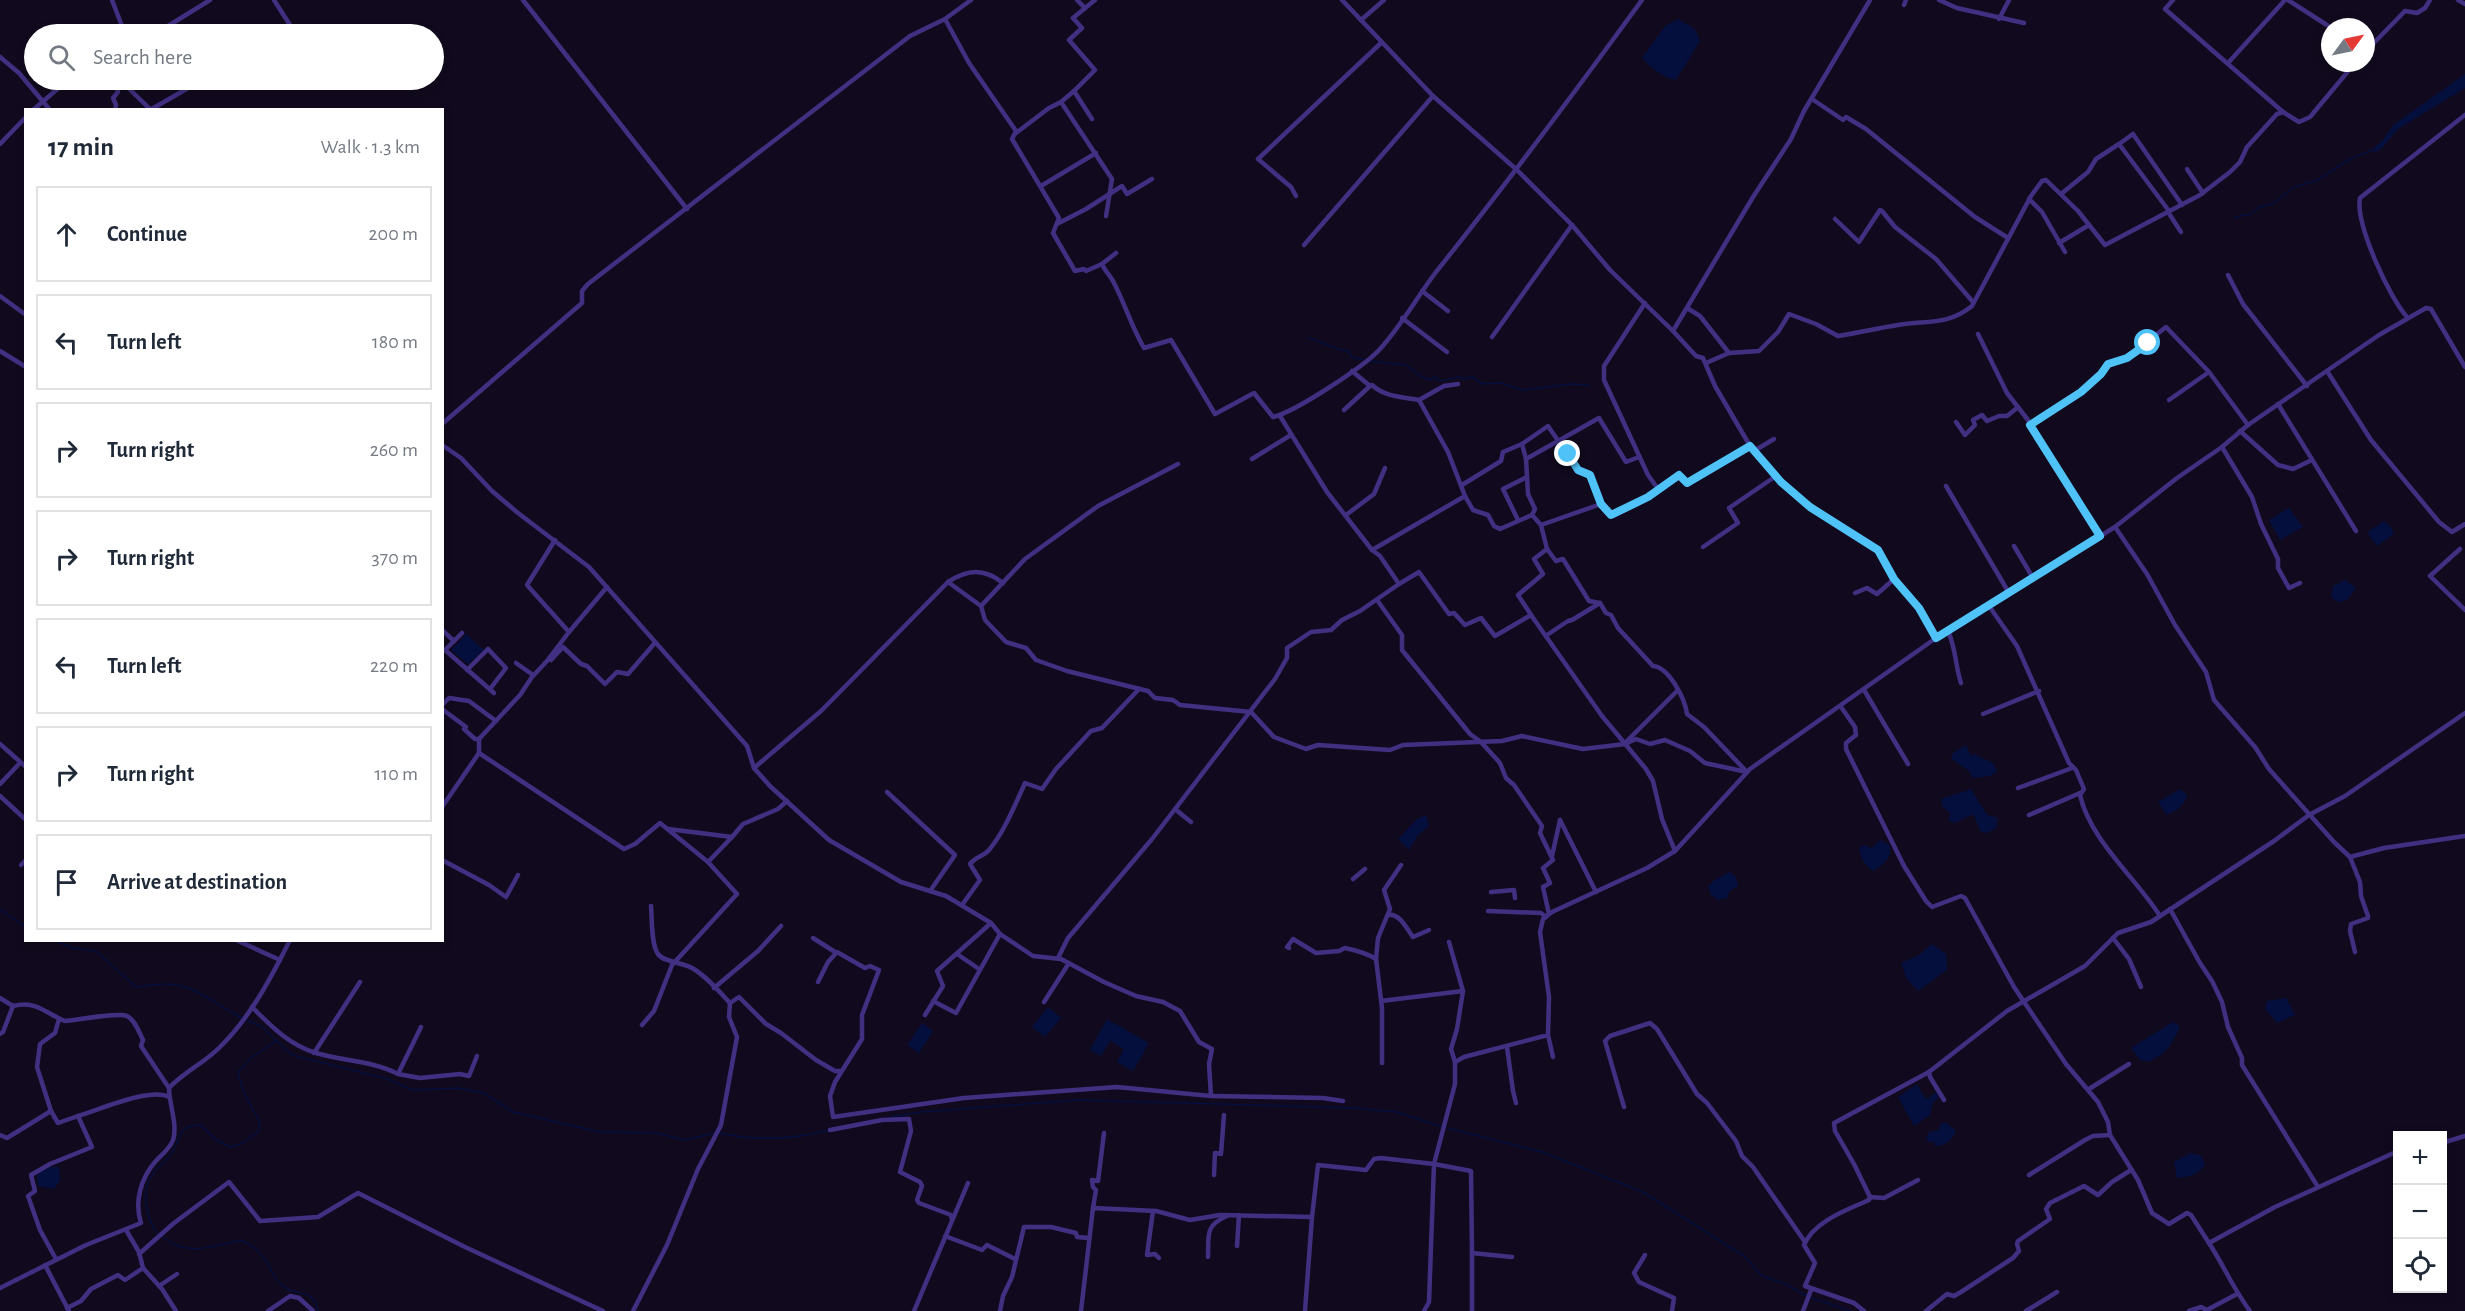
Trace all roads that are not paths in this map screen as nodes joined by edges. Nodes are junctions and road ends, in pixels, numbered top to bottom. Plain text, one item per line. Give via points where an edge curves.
1 (112, 0) edge
2 (210, 0) edge
3 (274, 0) edge
4 (523, 0) edge
5 (971, 0) edge
6 (1077, 0) edge
7 (1095, 0) edge
8 (1342, 0) edge
9 (1384, 0) edge
10 (1642, 0) edge
11 (1870, 0) edge
12 (1939, 0) edge
13 (2009, 0) edge
14 (2173, 0) edge
15 (2286, 0) edge
16 (2430, 0) edge
17 (2458, 0) edge
18 (2465, 4) edge
19 (1085, 8) junction
20 (1999, 19) junction
21 (945, 20) junction
22 (1361, 20) junction
23 (2321, 21) edge
24 (2025, 23) dead end
25 (121, 24) edge
26 (171, 24) edge
27 (289, 24) edge
28 (2375, 41) edge
29 (1381, 42) junction
30 (0, 57) edge
31 (2228, 63) junction
32 (2348, 72) edge
33 (24, 79) edge
34 (33, 90) edge
35 (55, 90) edge
36 (118, 90) edge
37 (130, 90) edge
38 (184, 90) edge
39 (1074, 91) junction
40 (1433, 96) junction
41 (1812, 99) junction
42 (42, 100) junction
43 (1061, 102) junction
44 (35, 108) edge
45 (48, 108) edge
46 (115, 108) edge
47 (149, 108) edge
48 (152, 108) edge
49 (2283, 112) junction
50 (2465, 115) edge
51 (24, 119) edge
52 (1092, 119) dead end
53 (1014, 134) junction
54 (0, 144) edge
55 (2118, 144) junction
56 (1096, 153) junction
57 (1516, 170) junction
58 (2187, 170) dead end
59 (1152, 179) dead end
60 (1041, 186) junction
61 (2203, 193) junction
62 (2061, 194) junction
63 (1108, 195) junction
64 (1296, 196) dead end
65 (2029, 199) junction
66 (2182, 205) junction
67 (687, 209) junction
68 (2168, 211) junction
69 (1106, 216) dead end
70 (1835, 219) dead end
71 (1055, 225) junction
72 (1572, 225) junction
73 (2089, 225) junction
74 (2181, 232) dead end
75 (2008, 238) junction
76 (2059, 243) junction
77 (1304, 245) dead end
78 (2065, 252) dead end
79 (1116, 253) dead end
80 (1102, 264) junction
81 (2228, 275) dead end
82 (1422, 291) junction
83 (0, 296) edge
84 (1973, 302) junction
85 (1645, 303) junction
86 (1687, 308) junction
87 (1448, 311) dead end
88 (24, 314) edge
89 (1402, 318) junction
90 (2408, 318) junction
91 (1673, 331) junction
92 (1978, 334) dead end
93 (1492, 337) dead end
94 (0, 351) edge
95 (1447, 352) dead end
96 (1729, 353) junction
97 (1706, 363) junction
98 (24, 365) edge
99 (2465, 367) edge
100 (1352, 371) junction
101 (2327, 371) junction
102 (2209, 372) junction
103 (1458, 384) dead end
104 (1370, 386) junction
105 (2307, 386) junction
106 (1419, 399) junction
107 (2169, 400) dead end
108 (2278, 404) junction
109 (2018, 408) junction
110 (1344, 410) dead end
111 (1280, 416) junction
112 (444, 422) edge
113 (1956, 422) dead end
114 (2248, 424) junction
115 (2030, 425) junction
116 (2240, 431) junction
117 (1291, 435) junction
118 (1774, 438) dead end
119 (1557, 442) junction
120 (1522, 444) junction
121 (444, 446) edge
122 (2222, 447) junction
123 (1752, 448) junction
124 (1639, 457) junction
125 (1252, 459) dead end
126 (1526, 459) junction
127 (2312, 460) junction
128 (1178, 464) dead end
129 (1385, 468) dead end
130 (1776, 476) junction
131 (1527, 477) junction
132 (1462, 485) junction
133 (1946, 486) dead end
134 (1658, 489) junction
135 (1465, 496) junction
136 (1601, 504) junction
137 (1346, 515) junction
138 (1532, 515) junction
139 (1518, 520) junction
140 (2465, 524) edge
141 (1541, 525) junction
142 (2115, 527) junction
143 (2356, 531) dead end
144 (2100, 536) junction
145 (555, 540) junction
146 (2014, 546) dead end
147 (1703, 548) dead end
148 (1547, 549) junction
149 (2460, 549) dead end
150 (1372, 550) junction
151 (2033, 578) junction
152 (1894, 579) junction
153 (948, 582) junction
154 (1003, 583) junction
155 (2300, 583) dead end
156 (1399, 584) junction
157 (607, 587) junction
158 (1855, 593) dead end
159 (2009, 593) junction
160 (1377, 600) junction
161 (1600, 603) junction
162 (981, 606) junction
163 (1989, 606) junction
164 (2465, 610) edge
165 (1531, 615) junction
166 (1948, 631) junction
167 (444, 632) edge
168 (569, 632) junction
169 (462, 633) dead end
170 (1547, 635) junction
171 (1936, 638) junction
172 (453, 641) junction
173 (654, 644) junction
174 (550, 658) junction
175 (516, 663) dead end
176 (467, 670) junction
177 (533, 675) junction
178 (1961, 683) dead end
179 (1139, 689) junction
180 (1864, 690) junction
181 (1677, 691) junction
182 (2039, 691) junction
183 (444, 704) edge
184 (1840, 707) junction
185 (444, 709) edge
186 (1251, 712) junction
187 (2465, 713) edge
188 (1983, 714) dead end
189 (496, 721) junction
190 (479, 739) junction
191 (1481, 742) junction
192 (0, 744) edge
193 (1624, 744) junction
194 (479, 753) junction
195 (20, 763) junction
196 (1908, 764) dead end
197 (24, 766) edge
198 (754, 768) junction
199 (2072, 768) junction
200 (1747, 772) junction
201 (0, 784) edge
202 (2018, 788) dead end
203 (2084, 789) junction
204 (887, 792) dead end
205 (0, 796) edge
206 (787, 801) junction
207 (444, 804) edge
208 (1175, 809) junction
209 (2029, 815) dead end
210 (2309, 815) junction
211 (24, 818) edge
212 (1191, 822) dead end
213 (668, 829) junction
214 (2465, 836) edge
215 (732, 837) junction
216 (1675, 851) junction
217 (1552, 856) junction
218 (2350, 857) junction
219 (444, 861) edge
220 (708, 861) junction
221 (24, 862) edge
222 (21, 865) dead end
223 (1401, 865) dead end
224 (1365, 869) dead end
225 (518, 875) dead end
226 (1353, 879) dead end
227 (930, 891) junction
228 (1491, 892) dead end
229 (1596, 892) junction
230 (1515, 898) dead end
231 (962, 905) junction
232 (651, 906) dead end
233 (2170, 909) junction
234 (1488, 911) dead end
235 (1388, 915) junction
236 (1548, 916) junction
237 (2160, 916) junction
238 (991, 923) junction
239 (781, 926) dead end
240 (1429, 930) dead end
241 (1000, 934) junction
242 (813, 938) dead end
243 (2113, 938) junction
244 (240, 942) edge
245 (289, 942) edge
246 (1449, 942) dead end
247 (1289, 948) dead end
248 (2355, 951) dead end
249 (835, 952) junction
250 (957, 954) junction
251 (1058, 958) junction
252 (1376, 959) junction
253 (280, 960) junction
254 (675, 961) junction
255 (1069, 963) junction
256 (979, 969) junction
257 (360, 982) dead end
258 (818, 982) dead end
259 (2141, 987) dead end
260 (714, 988) junction
261 (1463, 991) junction
262 (0, 998) edge
263 (2024, 1000) junction
264 (933, 1001) junction
265 (1381, 1001) junction
266 (1044, 1002) dead end
267 (730, 1003) junction
268 (13, 1006) junction
269 (252, 1007) junction
270 (925, 1015) dead end
271 (59, 1019) junction
272 (642, 1025) dead end
273 (421, 1027) dead end
274 (0, 1034) edge
275 (1548, 1035) junction
276 (1507, 1047) junction
277 (314, 1053) junction
278 (477, 1056) dead end
279 (1553, 1057) dead end
280 (1455, 1062) junction
281 (1382, 1063) dead end
282 (2129, 1065) dead end
283 (841, 1071) junction
284 (1929, 1072) junction
285 (398, 1074) junction
286 (169, 1088) junction
287 (2089, 1089) junction
288 (1211, 1096) junction
289 (169, 1097) junction
290 (1944, 1100) dead end
291 (1343, 1101) dead end
292 (1516, 1103) dead end
293 (1624, 1107) dead end
294 (51, 1111) junction
295 (1224, 1115) dead end
296 (78, 1116) junction
297 (830, 1130) dead end
298 (1104, 1133) dead end
299 (0, 1135) edge
300 (2110, 1135) junction
301 (2465, 1136) edge
302 (2447, 1141) edge
303 (2393, 1153) edge
304 (1434, 1164) junction
305 (2131, 1170) junction
306 (1214, 1175) dead end
307 (2030, 1175) dead end
308 (1918, 1180) dead end
309 (968, 1183) dead end
310 (2318, 1187) junction
311 (1870, 1197) junction
312 (1094, 1208) junction
313 (1153, 1211) junction
314 (1228, 1215) junction
315 (1239, 1215) junction
316 (1312, 1217) junction
317 (952, 1220) junction
318 (126, 1230) junction
319 (945, 1236) junction
320 (1089, 1238) junction
321 (1805, 1242) junction
322 (2209, 1243) junction
323 (1237, 1246) dead end
324 (1472, 1253) junction
325 (139, 1254) junction
326 (1645, 1255) dead end
327 (1208, 1257) dead end
328 (1512, 1257) dead end
329 (1015, 1258) junction
330 (1159, 1258) dead end
331 (56, 1259) junction
332 (45, 1265) junction
333 (143, 1268) junction
334 (177, 1274) dead end
335 (159, 1286) junction
336 (0, 1288) edge
337 (1811, 1290) junction
338 (2057, 1292) dead end
339 (2237, 1294) junction
340 (68, 1309) edge
341 (176, 1311) edge
342 (268, 1311) edge
343 (313, 1311) edge
344 (603, 1311) edge
345 (633, 1311) edge
346 (914, 1311) edge
347 (1000, 1311) edge
348 (1081, 1311) edge
349 (1305, 1311) edge
350 (1424, 1311) edge
351 (1472, 1311) edge
352 (1672, 1311) edge
353 (1803, 1311) edge
354 (1864, 1311) edge
355 (1926, 1311) edge
356 (2026, 1311) edge
357 (2188, 1311) edge
358 (2250, 1311) edge

1 - 25 street
2 - 26 street
3 - 27 street
4 - 67 street
5 - 21 street
6 - 19 street
7 - 19 street
8 - 22 street
9 - 22 street
10 - 57 street
11 - 41 street
12 - 20 street
13 - 20 street
14 - 31 street via 2165,9
15 - 23 street
15 - 31 street
16 - 28 street via 2417,13 2405,11
17 - 18 street
19 - 39 street via 1073,18 1082,28 1069,40 1095,70
20 - 24 street
21 - 53 street via 969,63 1015,129
21 - 67 street via 910,36
22 - 29 street
29 - 40 street
29 - 64 street via 1258,159
30 - 33 street
31 - 49 street
32 - 49 street via 2310,117 2299,123
34 - 42 street
35 - 42 street
36 - 46 street via 113,98
37 - 47 street
38 - 48 street
39 - 43 street
39 - 52 street
40 - 57 street
40 - 77 street
41 - 75 street via 1843,120 1846,117 1866,129 1975,217
41 - 86 street
42 - 44 street
42 - 45 street
43 - 53 street
43 - 56 street
49 - 61 street via 2247,147 2240,162
50 - 90 street via 2360,198 2359,212 2376,265
51 - 54 street
53 - 60 street via 1012,139
55 - 62 street via 2096,159 2088,172
55 - 66 street via 2133,134
55 - 68 street
56 - 60 street
56 - 63 street via 1112,179
57 - 72 street
57 - 82 street
58 - 61 street
59 - 63 street via 1127,194 1122,186
60 - 71 street via 1059,218
61 - 66 street
62 - 65 street via 2046,180
62 - 73 street
63 - 69 street
63 - 71 street
65 - 75 street
65 - 76 street via 2042,212
66 - 68 street
67 - 112 street via 588,284 582,291 582,303
68 - 73 street via 2105,245
68 - 74 street
70 - 84 street via 1859,242 1882,211 1895,227 1936,259
71 - 80 street via 1053,233 1076,272
72 - 85 street via 1610,270
72 - 93 street
73 - 76 street
75 - 84 street
76 - 78 street
79 - 80 street
80 - 111 street via 1144,348 1171,340 1215,414 1254,393 1273,417
81 - 105 street via 2243,304
82 - 87 street
82 - 89 street
83 - 88 street
84 - 96 street via 1960,315 1938,322 1899,324 1838,336 1789,314 1760,351
85 - 91 street
85 - 124 street via 1604,366 1604,380
86 - 91 street
86 - 96 street via 1700,316
89 - 95 street
89 - 100 street via 1380,350
90 - 99 street via 2431,309
90 - 101 street
91 - 97 street
92 - 109 street
94 - 98 street
96 - 97 street
97 - 123 street via 1715,386
100 - 104 street
100 - 111 street
101 - 105 street
101 - 140 street via 2371,440 2439,522 2452,532
102 - 107 street
102 - 114 street
102 - 115 street via 2166,327 2127,358 2108,364 2081,392
103 - 106 street via 1444,386
104 - 106 street via 1395,396
104 - 110 street
105 - 108 street
106 - 132 street via 1449,452
108 - 114 street
108 - 127 street
109 - 113 street via 2007,417 1988,421 1983,415 1973,420 1975,425 1965,435
109 - 115 street
111 - 117 street
114 - 116 street
115 - 144 street
116 - 122 street
116 - 127 street via 2278,465 2293,469
117 - 125 street
117 - 137 street
118 - 123 street
119 - 120 street via 1548,426
119 - 124 street via 1599,418 1626,462
119 - 126 street
119 - 136 street via 1578,470 1590,475
120 - 126 street
120 - 132 street via 1503,452 1501,461
121 - 145 street via 518,513
122 - 142 street
122 - 155 street via 2252,497 2289,588
123 - 130 street
123 - 134 street via 1687,483 1679,475
124 - 134 street
126 - 131 street
127 - 143 street
128 - 154 street via 1098,506 1025,558
129 - 137 street via 1374,494
130 - 147 street via 1729,508 1738,523
130 - 152 street via 1810,507 1878,550
131 - 138 street via 1528,494 1535,509
131 - 139 street via 1503,489
132 - 135 street
133 - 159 street
134 - 136 street via 1615,514 1611,515
135 - 139 street via 1473,510 1488,515 1497,528
135 - 150 street
136 - 141 street
137 - 150 street
138 - 139 street
138 - 141 street
141 - 148 street
142 - 144 street
142 - 210 street via 2206,672 2214,700
144 - 151 street
145 - 157 street
145 - 168 street via 527,585
146 - 151 street
148 - 161 street via 1556,561 1563,559 1589,601
148 - 165 street via 1534,559 1543,574 1518,595
149 - 164 street via 2430,576
150 - 156 street
151 - 159 street
152 - 158 street via 1877,594 1867,588
152 - 171 street via 1919,608
153 - 154 street via 970,572 987,572
153 - 162 street
153 - 198 street via 820,711
154 - 162 street
156 - 160 street
156 - 165 street via 1419,572 1449,614 1454,613 1465,625 1481,618 1495,636
157 - 168 street
157 - 173 street
159 - 163 street
160 - 186 street via 1331,630 1311,632 1287,648 1287,658
160 - 191 street via 1402,635 1402,650 1470,734
161 - 170 street
161 - 181 street via 1647,660 1667,672
162 - 179 street via 986,620 1006,642 1026,648 1036,660
163 - 166 street
163 - 182 street via 2017,646
165 - 170 street
166 - 171 street
166 - 178 street via 1955,646
167 - 172 street
168 - 174 street
169 - 172 street
170 - 193 street
171 - 180 street
172 - 176 street via 445,650
173 - 174 street via 628,674 617,672 605,684 563,647 549,663
173 - 198 street via 747,747
174 - 177 street
175 - 177 street
176 - 176 street via 492,691 506,668 488,649
177 - 189 street
179 - 186 street via 1180,705
179 - 231 street via 1102,728 1091,731 1042,789 1025,783 987,853 970,864 980,880
180 - 184 street
180 - 196 street
181 - 193 street
181 - 200 street via 1687,714
182 - 188 street
182 - 199 street
183 - 189 street via 448,698 469,701
184 - 200 street
184 - 263 street via 1856,735 1846,743 1846,748 1926,902 1932,907 1965,898
185 - 190 street
186 - 191 street via 1275,737 1306,749 1318,745 1390,750 1402,745
186 - 208 street
187 - 210 street via 2345,796
189 - 190 street
190 - 194 street
191 - 193 street via 1522,736 1584,749
191 - 217 street via 1542,826 1540,833
192 - 195 street
193 - 200 street via 1636,739 1650,744 1665,740 1705,763
193 - 216 street via 1653,781
194 - 207 street
194 - 213 street via 624,849 660,823
195 - 197 street
195 - 201 street
198 - 206 street
199 - 202 street
199 - 203 street
200 - 216 street
203 - 209 street
203 - 237 street via 2081,802 2092,824
204 - 227 street via 955,855
205 - 211 street
206 - 215 street via 744,824
206 - 227 street via 829,840 901,882
208 - 212 street
208 - 251 street via 1068,938
210 - 218 street
210 - 233 street
213 - 215 street
213 - 220 street
214 - 218 street
215 - 220 street
216 - 229 street
217 - 229 street via 1560,820
217 - 236 street via 1554,860 1543,868 1550,883 1543,887
218 - 248 street via 2368,916 2351,924
219 - 225 street via 506,897
220 - 254 street via 737,894
221 - 222 street
223 - 235 street via 1384,890
224 - 226 street
227 - 231 street
228 - 230 street via 1514,890
229 - 236 street
231 - 238 street
232 - 254 street via 652,938 657,952
233 - 237 street
233 - 310 street via 2217,991 2242,1065
234 - 236 street
235 - 240 street via 1395,915 1413,937
235 - 252 street via 1378,938
236 - 275 street via 1539,932 1549,997
237 - 243 street
238 - 241 street
238 - 250 street
239 - 260 street
241 - 251 street via 1033,956
241 - 256 street
242 - 249 street
243 - 259 street via 2129,959
243 - 263 street via 2085,966
244 - 253 street
245 - 253 street
246 - 261 street
247 - 252 street via 1293,939 1316,953 1345,948
249 - 258 street
249 - 283 street via 865,968 879,970 862,1015 862,1039
250 - 256 street
250 - 264 street via 937,971 943,986
251 - 255 street
252 - 265 street
253 - 269 street
254 - 260 street via 694,970
254 - 272 street via 654,1011
255 - 266 street
255 - 288 street via 1104,982 1180,1011 1199,1042 1212,1049
256 - 264 street via 956,1013
257 - 277 street
260 - 267 street
261 - 265 street
261 - 280 street via 1451,1049
262 - 268 street
263 - 284 street
263 - 287 street via 2066,1064
264 - 270 street
265 - 281 street
267 - 283 street via 740,997 766,1024 816,1060
267 - 345 street via 729,1017 737,1037 721,1125
268 - 271 street via 22,1003 44,1009
268 - 274 street
269 - 277 street via 283,1036
269 - 286 street via 219,1048
271 - 286 street via 65,1022 119,1013 129,1017 144,1040 141,1046
271 - 294 street via 55,1033 40,1044 37,1067
273 - 285 street
275 - 276 street
275 - 279 street
276 - 280 street
276 - 292 street
277 - 285 street via 375,1065
278 - 285 street via 469,1076 420,1078
280 - 304 street via 1455,1084
282 - 287 street
283 - 288 street via 830,1096 833,1117 964,1098 1117,1086
284 - 290 street
284 - 311 street via 1834,1123 1834,1131
286 - 289 street
287 - 300 street via 2108,1122
288 - 291 street
289 - 296 street via 146,1095
289 - 318 street via 173,1138 167,1152 143,1179 138,1204 141,1223
293 - 321 street via 1605,1041 1650,1023
294 - 296 street via 58,1123
294 - 299 street via 7,1138
295 - 306 street via 1223,1148 1221,1154 1215,1153
296 - 331 street via 92,1147 31,1175 35,1191 28,1196
297 - 317 street via 909,1119 900,1172 920,1182 919,1203 946,1212
298 - 312 street via 1098,1181 1092,1180 1096,1190
300 - 305 street
300 - 307 street via 2085,1140
301 - 302 street
303 - 310 street
304 - 316 street via 1381,1158 1374,1159 1366,1170 1318,1165
304 - 324 street via 1471,1171
304 - 350 street via 1429,1302
305 - 322 street via 2152,1213 2169,1224 2187,1213 2191,1215
305 - 355 street via 2098,1195 2084,1186 2050,1203 2046,1209 2050,1219 2018,1241 2019,1251 2013,1258 1954,1296 1947,1294
308 - 311 street via 1884,1198
309 - 317 street
310 - 322 street
311 - 321 street via 1818,1226
312 - 313 street
312 - 320 street
313 - 314 street via 1190,1220
313 - 330 street via 1147,1255
314 - 315 street
314 - 327 street via 1211,1227
315 - 316 street
315 - 323 street
316 - 349 street
317 - 319 street
318 - 325 street
318 - 331 street
319 - 329 street via 982,1250 987,1245
319 - 346 street
320 - 329 street via 1051,1227 1024,1227
320 - 348 street
321 - 337 street via 1815,1263 1805,1286
322 - 339 street
324 - 328 street
324 - 351 street
325 - 333 street
325 - 344 street via 229,1182 260,1221 268,1222 318,1217 358,1193
326 - 352 street via 1635,1278 1674,1298
329 - 347 street
331 - 332 street
332 - 336 street
332 - 340 street
333 - 335 street
333 - 340 street via 125,1280 118,1275 91,1289
334 - 335 street
335 - 341 street
337 - 353 street
337 - 354 street via 1854,1303
338 - 356 street
339 - 357 street via 2207,1310 2201,1307
339 - 358 street
342 - 343 street via 290,1296 299,1298

